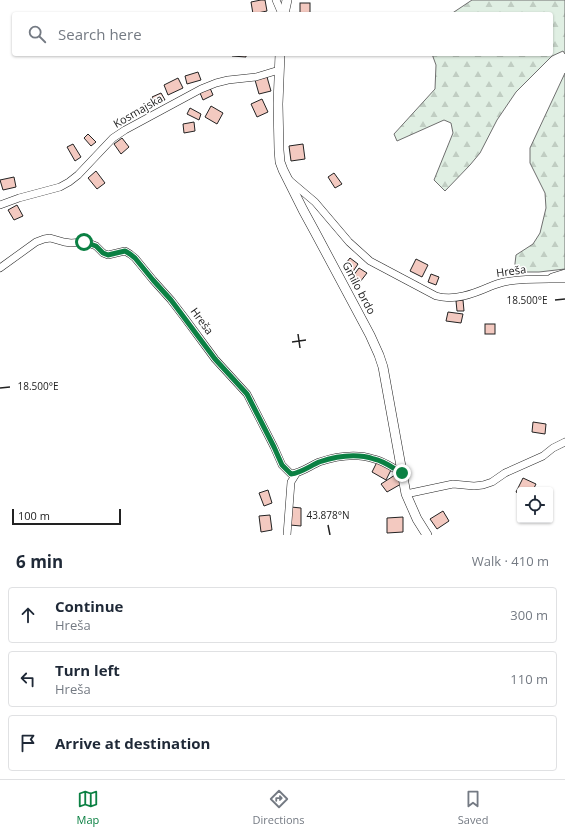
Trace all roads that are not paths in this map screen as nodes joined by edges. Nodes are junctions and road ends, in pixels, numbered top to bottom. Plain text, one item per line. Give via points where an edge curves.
1 (276, 0) edge
2 (287, 0) edge
3 (282, 12) edge
4 (284, 12) edge
5 (280, 56) edge
6 (279, 70) junction
7 (288, 178) junction
8 (0, 205) edge
9 (0, 268) edge
10 (565, 273) edge
11 (544, 279) junction
12 (565, 279) edge
13 (565, 442) edge
14 (402, 473) junction
15 (296, 474) junction
16 (406, 494) junction
17 (287, 535) edge
18 (427, 535) edge

1 - 3 street
2 - 4 main road
5 - 6 main road, Gmilo brdo
6 - 7 main road, Gmilo brdo via 280,162
6 - 8 street, Kosmajska via 256,77 228,80 201,89 113,138 69,182
7 - 11 street, Hreša via 315,202 349,242 370,261 436,296 456,298 503,282
7 - 14 main road, Gmilo brdo via 379,356
9 - 15 street, Hreša via 36,242 50,238 91,244 108,255 125,251 130,254 171,300 215,359 247,394 282,465 291,474
10 - 11 street
11 - 12 street
13 - 16 street via 483,486 454,484
14 - 15 street via 376,459 350,456 334,457
14 - 16 main road, Gmilo brdo
15 - 17 street via 289,498
16 - 18 main road, Gmilo brdo

